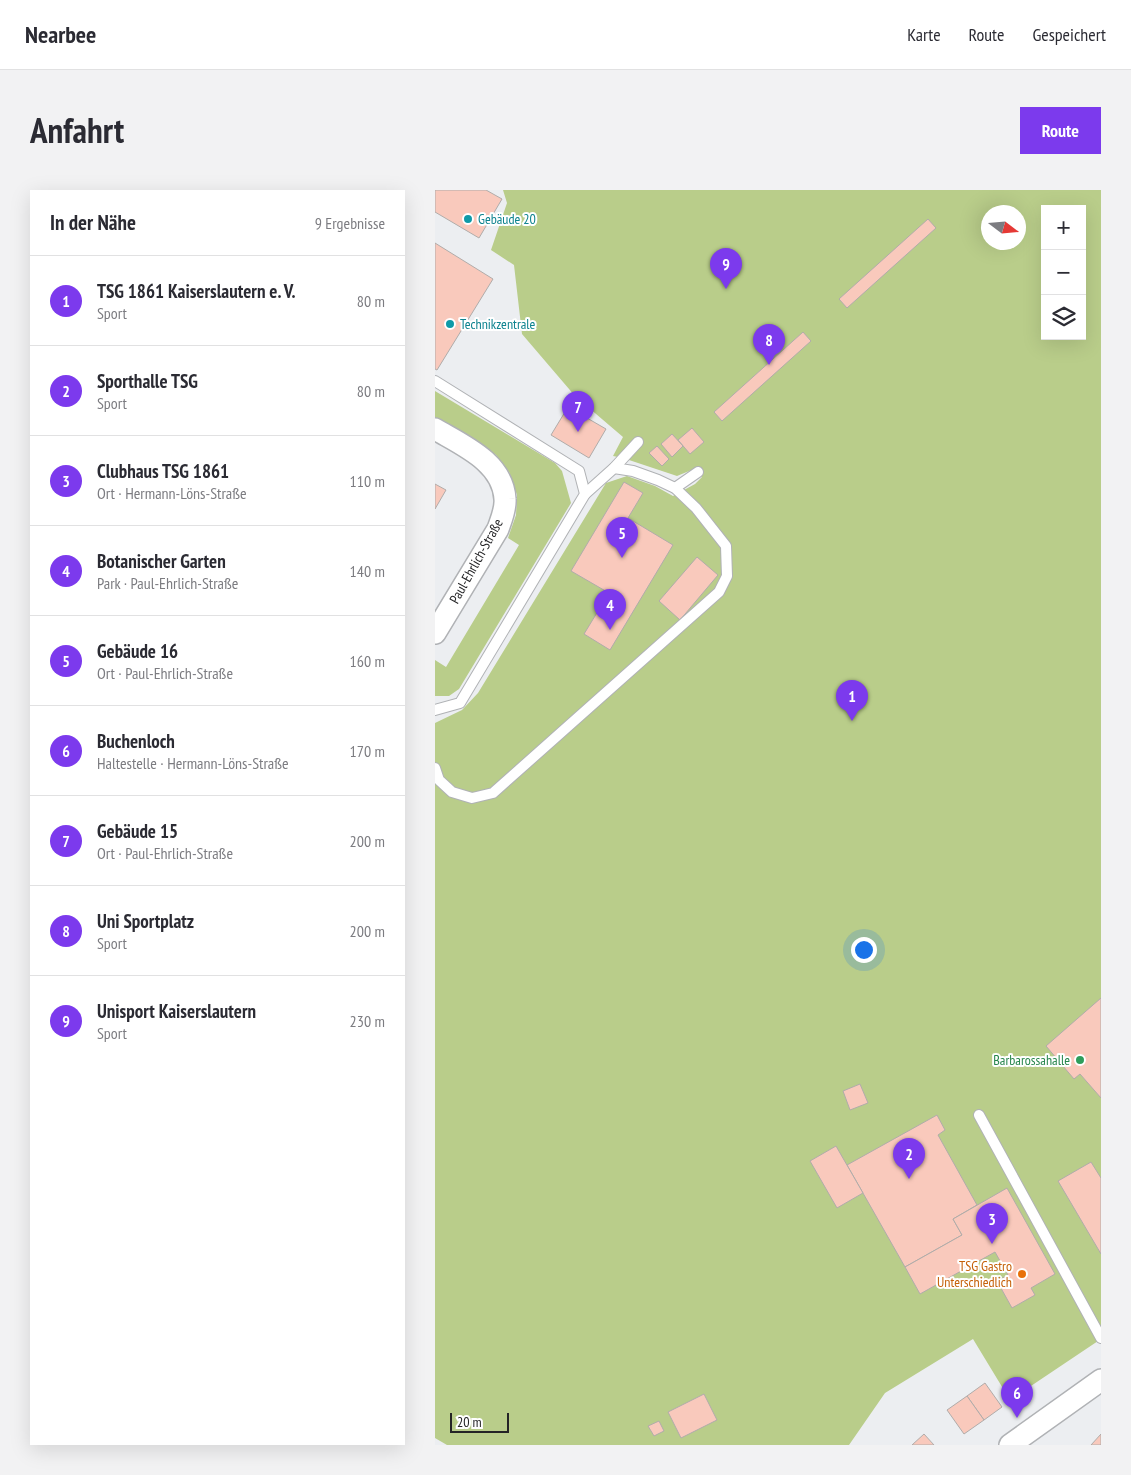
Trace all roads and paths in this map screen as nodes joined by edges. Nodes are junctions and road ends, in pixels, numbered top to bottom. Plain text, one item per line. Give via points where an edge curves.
1 (435, 381) edge
2 (435, 429) edge
3 (638, 442) dead end
4 (614, 468) junction
5 (698, 472) dead end
6 (675, 488) junction
7 (585, 494) junction
8 (435, 633) edge
9 (435, 710) edge
10 (435, 768) edge
11 (979, 1115) dead end
12 (1101, 1338) edge
13 (1101, 1380) edge
14 (1010, 1445) edge

1 - 7 lane via 579,472
2 - 8 street, Paul-Ehrlich-Straße via 489,464 497,474 505,499 498,529
3 - 4 lane
4 - 6 lane via 633,470
4 - 7 lane
5 - 6 lane
6 - 10 lane via 696,508 726,546 727,576 719,592 493,793 472,798 452,792 439,780
7 - 9 lane via 460,703
11 - 12 lane
13 - 14 street

